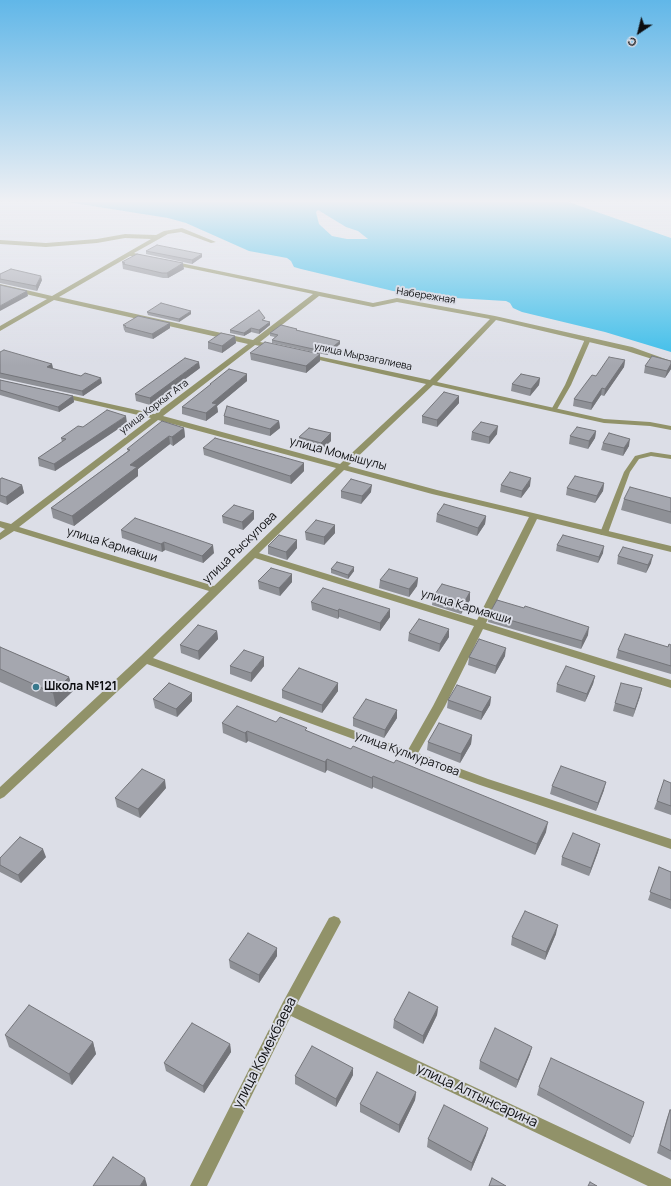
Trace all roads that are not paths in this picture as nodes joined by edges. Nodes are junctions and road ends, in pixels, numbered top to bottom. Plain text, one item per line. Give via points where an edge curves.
1 (128, 255) edge
2 (136, 255) edge
3 (152, 259) edge
4 (160, 260) edge
5 (0, 286) edge
6 (319, 293) junction
7 (53, 298) junction
8 (495, 318) junction
9 (0, 329) edge
10 (588, 339) junction
11 (255, 343) junction
12 (285, 350) edge
13 (300, 353) edge
14 (671, 363) edge
15 (432, 382) junction
16 (52, 393) edge
17 (554, 410) junction
18 (157, 417) junction
19 (671, 428) edge
20 (671, 457) edge
21 (342, 467) junction
22 (534, 516) junction
23 (0, 524) edge
24 (11, 528) junction
25 (604, 532) junction
26 (0, 537) edge
27 (671, 549) edge
28 (253, 554) junction
29 (216, 590) junction
30 (479, 624) junction
31 (145, 659) junction
32 (671, 684) edge
33 (412, 755) junction
34 (0, 794) edge
35 (671, 844) edge
36 (334, 922) dead end
37 (288, 1007) junction
38 (198, 1186) edge
39 (667, 1186) edge

1 - 7 street
2 - 3 street
4 - 6 street, Набережная
5 - 7 street
6 - 8 street, Набережная via 374,305 397,300
6 - 11 street, улица Коркыт Ата
7 - 9 street
7 - 11 street
8 - 10 street, Набережная
8 - 15 street, улица Рыскулова
10 - 14 street, Набережная
10 - 17 lane
11 - 12 street
11 - 18 street, улица Коркыт Ата
13 - 15 street, улица Мырзагалиева
15 - 17 street, улица Мырзагалиева
15 - 21 street, улица Рыскулова
16 - 18 street, улица Момышулы
17 - 19 street, улица Мырзагалиева via 604,421
18 - 21 street, улица Момышулы
18 - 24 street, улица Коркыт Ата
20 - 25 lane via 651,454 638,457 627,472
21 - 22 street, улица Момышулы
21 - 28 street, улица Рыскулова
22 - 25 street, улица Момышулы
22 - 30 street
23 - 24 street, улица Кармакши
24 - 26 street, улица Коркыт Ата
24 - 29 street, улица Кармакши
25 - 27 street, улица Момышулы
28 - 29 street, улица Рыскулова
28 - 30 street, улица Кармакши
29 - 31 street, улица Рыскулова
30 - 32 street, улица Кармакши
30 - 33 street
31 - 33 street, улица Кулмуратова
31 - 34 street, улица Рыскулова
33 - 35 street, улица Кулмуратова via 484,782
36 - 37 street, улица Комекбаева
37 - 38 street, улица Комекбаева
37 - 39 street, улица Алтынсарина

